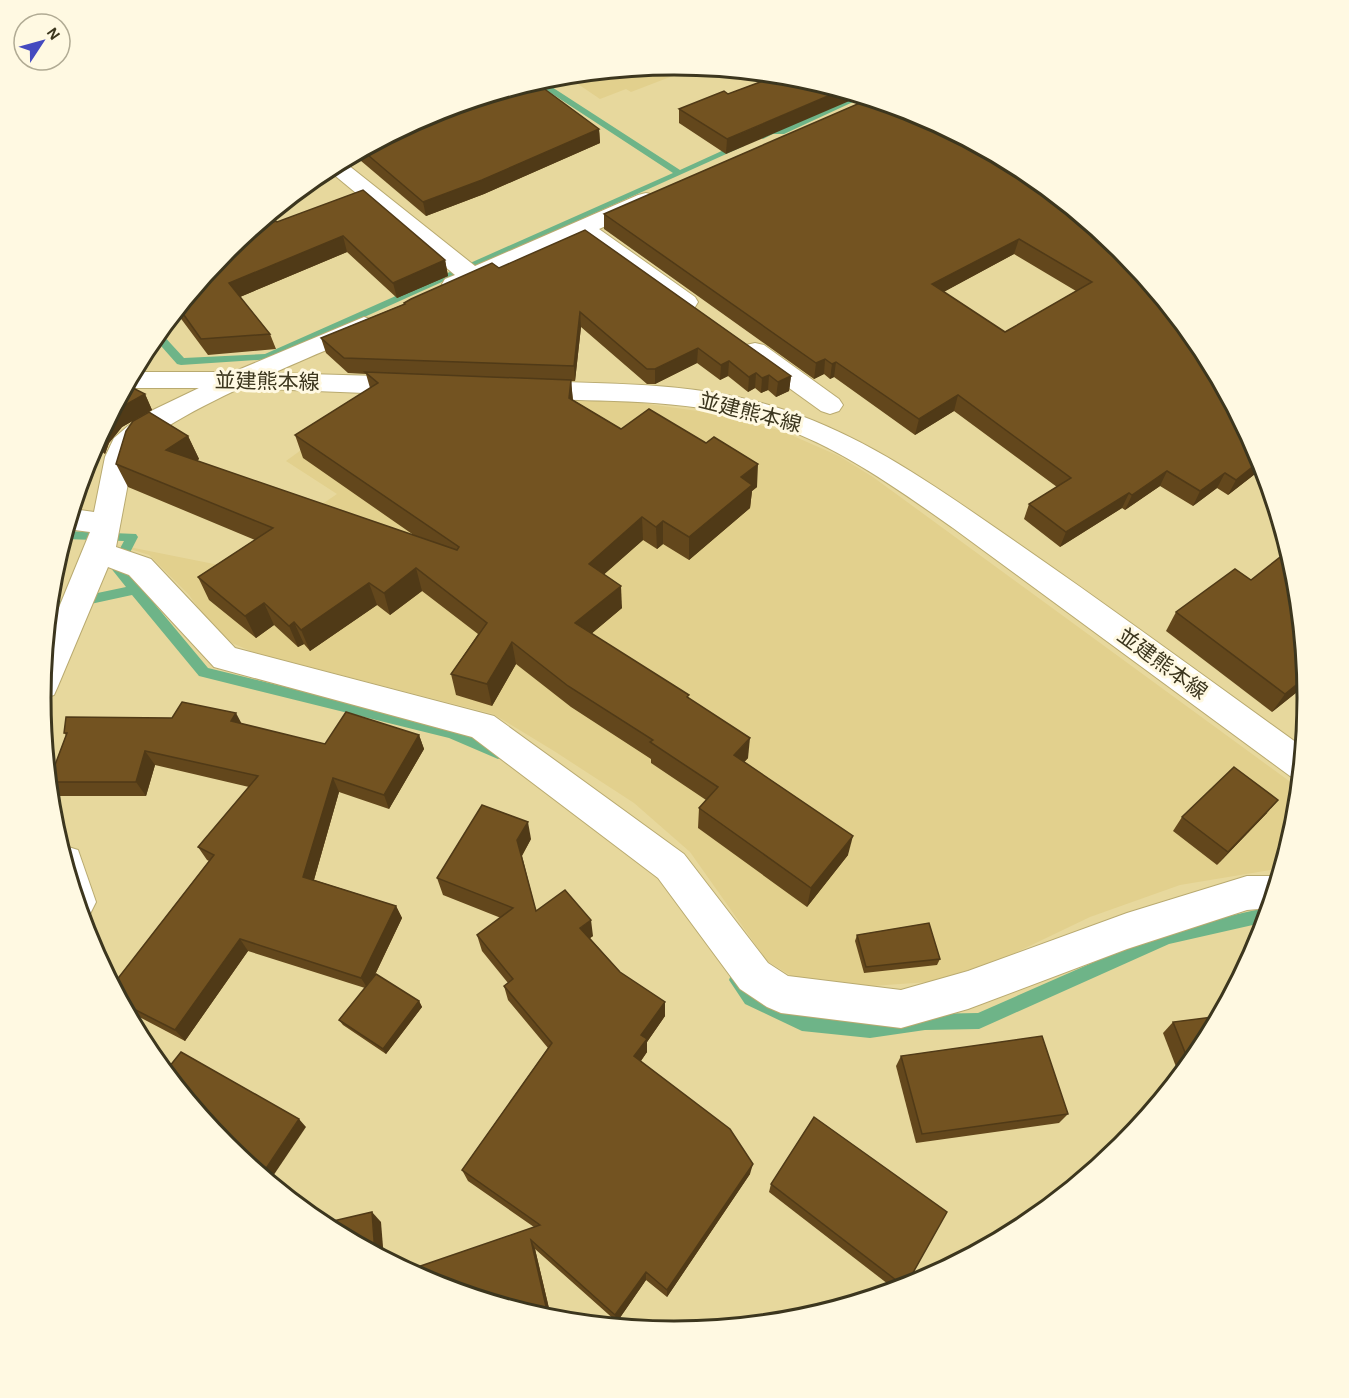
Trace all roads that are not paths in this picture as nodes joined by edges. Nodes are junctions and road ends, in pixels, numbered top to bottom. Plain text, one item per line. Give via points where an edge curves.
1 (343, 172) edge
2 (668, 190) edge
3 (582, 228) junction
4 (472, 276) junction
5 (430, 295) edge
6 (388, 314) edge
7 (706, 316) edge
8 (735, 337) edge
9 (241, 380) junction
10 (139, 381) edge
11 (440, 387) edge
12 (499, 389) edge
13 (830, 405) dead end
14 (77, 523) edge
15 (102, 538) junction
16 (82, 588) junction
17 (60, 592) edge
18 (52, 662) edge
19 (1295, 761) edge
20 (1267, 892) edge

1 - 4 street
2 - 3 street
3 - 4 street
3 - 7 street
4 - 5 street
6 - 9 street
8 - 13 street
9 - 10 street, 並建熊本線
9 - 11 street, 並建熊本線
9 - 15 street via 166,416 125,444 110,488
12 - 19 street, 並建熊本線 via 675,396 761,412 813,429 882,464 1021,560
14 - 15 street
15 - 16 street
15 - 20 street via 140,567 225,658 482,726 671,866 754,976 781,994 901,1009 968,990 1127,931 1247,893
16 - 17 street
16 - 18 street

